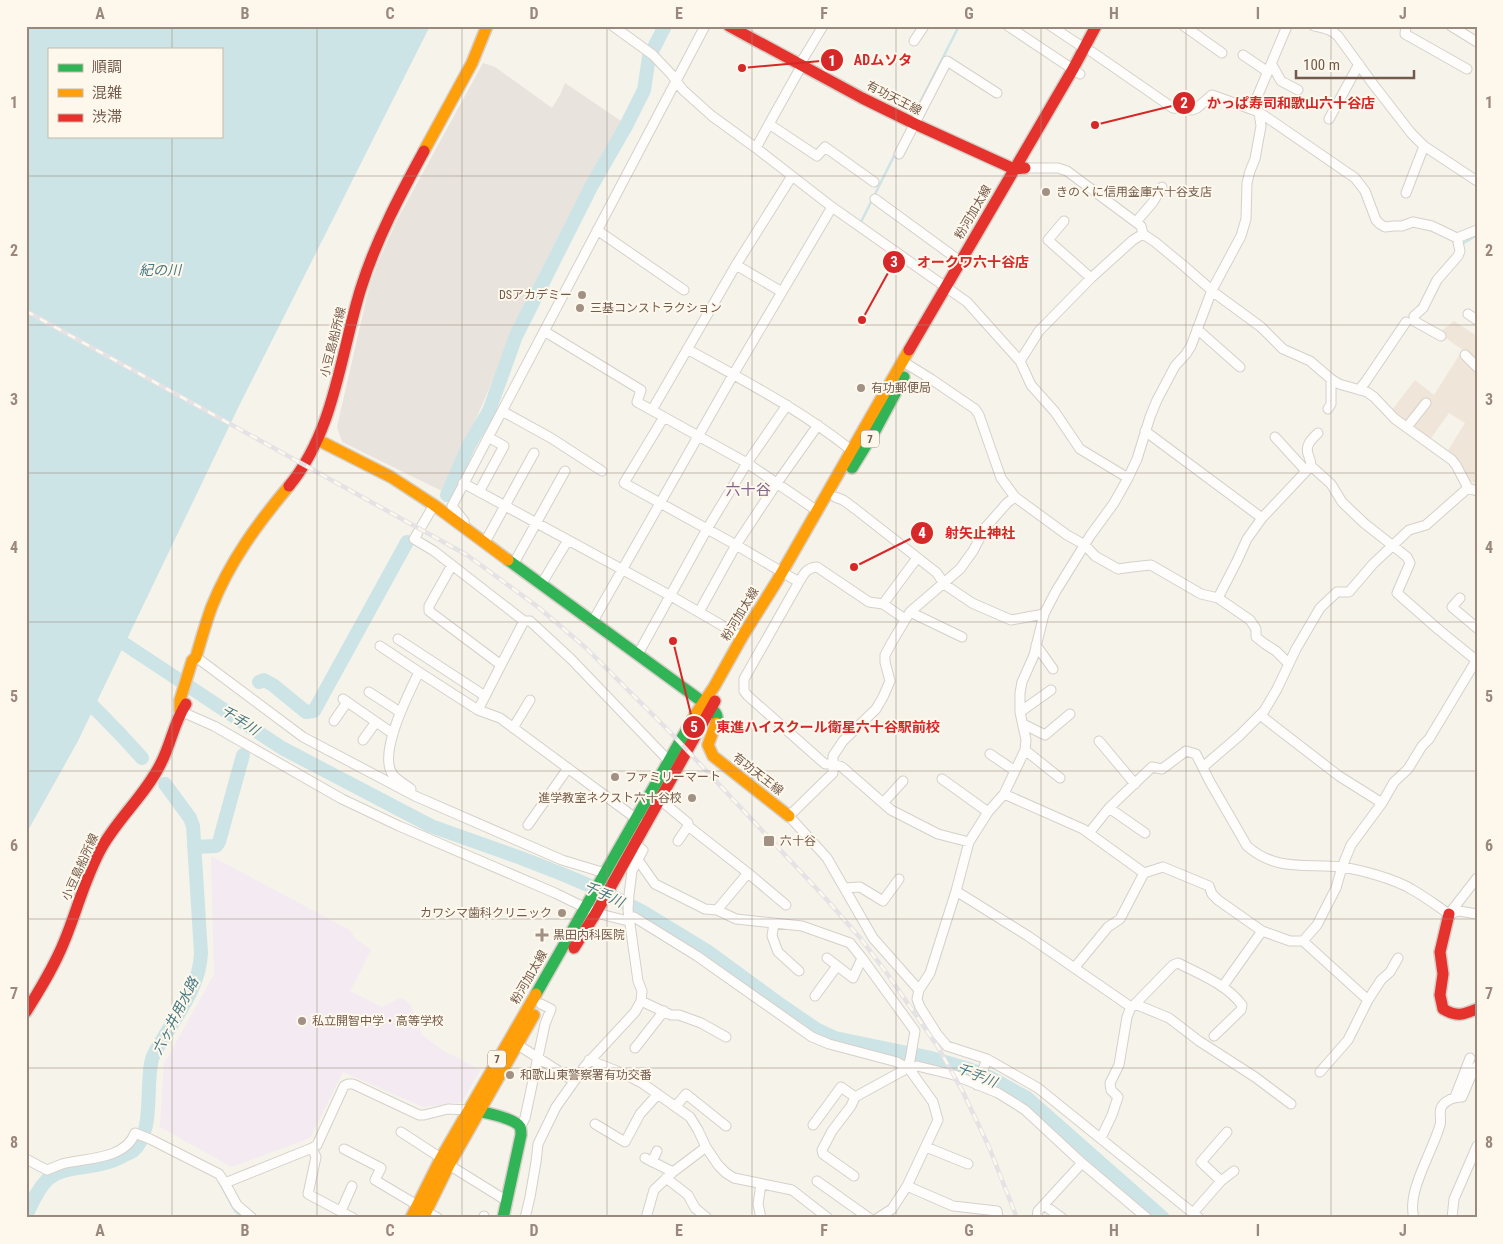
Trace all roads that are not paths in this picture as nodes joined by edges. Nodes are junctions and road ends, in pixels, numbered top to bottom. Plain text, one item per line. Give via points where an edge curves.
1 (487, 26) edge
2 (613, 26) edge
3 (705, 26) edge
4 (728, 26) edge
5 (823, 26) edge
6 (924, 26) edge
7 (1008, 26) edge
8 (1051, 26) edge
9 (1096, 26) edge
10 (1107, 26) edge
11 (1184, 26) edge
12 (1287, 26) edge
13 (1314, 26) edge
14 (1406, 26) edge
15 (1451, 26) edge
16 (914, 40) dead end
17 (1477, 42) edge
18 (1088, 50) junction
19 (1222, 53) dead end
20 (1243, 55) dead end
21 (801, 64) junction
22 (1358, 64) junction
23 (1270, 69) junction
24 (1467, 69) dead end
25 (1076, 72) junction
26 (676, 80) junction
27 (1298, 90) dead end
28 (997, 93) dead end
29 (1259, 112) junction
30 (1329, 119) dead end
31 (769, 124) junction
32 (914, 124) junction
33 (1424, 146) junction
34 (756, 148) junction
35 (899, 154) dead end
36 (1019, 168) junction
37 (792, 176) junction
38 (1477, 181) edge
39 (874, 182) dead end
40 (1162, 187) dead end
41 (1406, 193) dead end
42 (875, 199) dead end
43 (832, 207) junction
44 (1064, 222) dead end
45 (1136, 222) junction
46 (597, 230) junction
47 (1477, 230) edge
48 (1143, 234) junction
49 (1457, 238) junction
50 (960, 261) junction
51 (736, 265) junction
52 (1091, 278) junction
53 (684, 290) dead end
54 (949, 290) junction
55 (1212, 290) junction
56 (782, 292) junction
57 (1468, 314) dead end
58 (1477, 320) edge
59 (1406, 322) dead end
60 (1197, 329) junction
61 (544, 331) junction
62 (1441, 336) dead end
63 (687, 349) junction
64 (1465, 355) dead end
65 (1020, 361) junction
66 (906, 364) junction
67 (1240, 367) dead end
68 (1477, 367) edge
69 (733, 375) junction
70 (1331, 379) junction
71 (1359, 390) junction
72 (1426, 404) dead end
73 (787, 406) junction
74 (1328, 409) dead end
75 (652, 410) junction
76 (502, 411) junction
77 (664, 417) junction
78 (818, 425) junction
79 (1407, 427) junction
80 (1145, 431) junction
81 (1318, 433) dead end
82 (698, 436) junction
83 (488, 437) junction
84 (1275, 437) dead end
85 (318, 440) junction
86 (851, 450) junction
87 (534, 453) dead end
88 (747, 463) junction
89 (1309, 468) junction
90 (565, 471) dead end
91 (602, 471) dead end
92 (1128, 478) junction
93 (463, 483) junction
94 (777, 483) junction
95 (1472, 490) edge
96 (479, 492) junction
97 (835, 497) junction
98 (1015, 497) junction
99 (660, 503) junction
100 (434, 505) junction
101 (505, 506) junction
102 (816, 510) junction
103 (1262, 518) junction
104 (536, 523) junction
105 (465, 526) junction
106 (707, 529) junction
107 (568, 540) junction
108 (485, 542) junction
109 (736, 545) junction
110 (1085, 545) junction
111 (1392, 546) junction
112 (917, 558) junction
113 (514, 563) junction
114 (452, 565) junction
115 (622, 569) junction
116 (790, 577) junction
117 (542, 584) junction
118 (944, 584) junction
119 (670, 596) junction
120 (1218, 598) junction
121 (1460, 598) dead end
122 (883, 604) junction
123 (700, 612) junction
124 (1044, 614) junction
125 (908, 615) junction
126 (524, 621) junction
127 (593, 621) junction
128 (1477, 628) edge
129 (742, 637) junction
130 (962, 637) dead end
131 (398, 639) dead end
132 (1036, 645) junction
133 (380, 646) dead end
134 (638, 654) junction
135 (1476, 659) edge
136 (196, 661) junction
137 (1289, 664) junction
138 (501, 665) junction
139 (1053, 669) dead end
140 (419, 672) junction
141 (1051, 690) dead end
142 (369, 692) dead end
143 (485, 696) junction
144 (530, 700) dead end
145 (182, 704) junction
146 (708, 706) junction
147 (478, 710) junction
148 (400, 712) junction
149 (1020, 712) junction
150 (1070, 714) dead end
151 (1260, 715) junction
152 (334, 721) dead end
153 (376, 722) junction
154 (1023, 724) junction
155 (513, 728) junction
156 (392, 733) junction
157 (363, 740) dead end
158 (1099, 741) dead end
159 (1025, 750) junction
160 (990, 754) dead end
161 (668, 760) junction
162 (833, 764) junction
163 (1203, 767) junction
164 (568, 768) junction
165 (1015, 771) junction
166 (1060, 778) dead end
167 (942, 779) dead end
168 (903, 781) dead end
169 (1135, 784) junction
170 (1004, 794) junction
171 (659, 800) junction
172 (427, 801) junction
173 (883, 803) junction
174 (1382, 803) junction
175 (1109, 808) junction
176 (988, 812) junction
177 (789, 816) junction
178 (641, 821) junction
179 (528, 825) dead end
180 (688, 826) junction
181 (1089, 833) junction
182 (1145, 833) dead end
183 (678, 841) dead end
184 (969, 842) junction
185 (634, 843) junction
186 (638, 860) junction
187 (1342, 867) junction
188 (748, 873) junction
189 (1144, 873) junction
190 (607, 877) junction
191 (1477, 878) edge
192 (899, 879) dead end
193 (844, 888) junction
194 (956, 891) junction
195 (786, 905) dead end
196 (592, 908) junction
197 (717, 910) junction
198 (1449, 914) junction
199 (1477, 914) edge
200 (630, 920) junction
201 (774, 924) junction
202 (1262, 931) junction
203 (1303, 941) junction
204 (827, 958) dead end
205 (862, 958) junction
206 (1398, 958) dead end
207 (837, 966) junction
208 (1075, 967) junction
209 (799, 971) dead end
210 (1223, 986) junction
211 (919, 990) junction
212 (815, 996) dead end
213 (642, 1000) junction
214 (1368, 1000) junction
215 (541, 1004) junction
216 (1133, 1005) junction
217 (1477, 1009) edge
218 (664, 1011) junction
219 (26, 1012) edge
220 (1214, 1036) dead end
221 (726, 1037) dead end
222 (518, 1045) junction
223 (635, 1048) dead end
224 (538, 1057) junction
225 (1470, 1058) dead end
226 (589, 1060) junction
227 (986, 1062) junction
228 (909, 1066) junction
229 (1477, 1066) edge
230 (1320, 1072) dead end
231 (574, 1081) junction
232 (977, 1083) junction
233 (658, 1094) junction
234 (855, 1096) junction
235 (1455, 1097) junction
236 (1291, 1104) dead end
237 (676, 1106) junction
238 (474, 1111) junction
239 (595, 1124) dead end
240 (813, 1125) dead end
241 (726, 1126) dead end
242 (401, 1132) dead end
243 (521, 1132) junction
244 (1226, 1132) dead end
245 (1101, 1138) junction
246 (538, 1144) junction
247 (926, 1146) junction
248 (1477, 1146) edge
249 (706, 1147) junction
250 (312, 1148) junction
251 (344, 1148) dead end
252 (657, 1151) dead end
253 (26, 1159) edge
254 (445, 1162) junction
255 (1082, 1163) junction
256 (968, 1164) dead end
257 (1234, 1172) dead end
258 (669, 1175) junction
259 (854, 1176) dead end
260 (818, 1181) dead end
261 (1221, 1181) junction
262 (225, 1183) junction
263 (760, 1184) junction
264 (352, 1186) dead end
265 (907, 1186) junction
266 (507, 1201) junction
267 (1044, 1205) junction
268 (341, 1211) junction
269 (422, 1211) edge
270 (1196, 1216) edge
271 (703, 1217) edge
272 (252, 1218) edge
273 (353, 1218) edge
274 (411, 1218) edge
275 (438, 1218) edge
276 (503, 1218) edge
277 (525, 1218) edge
278 (646, 1218) edge
279 (760, 1218) edge
280 (828, 1218) edge
281 (869, 1218) edge
282 (878, 1218) edge
283 (998, 1218) edge
284 (1037, 1218) edge
285 (1062, 1218) edge
286 (1146, 1218) edge
287 (1414, 1218) edge
288 (1452, 1218) edge

1 - 85 main road, 小豆島船所線 via 472,63 372,254 327,418
2 - 26 street via 650,53
3 - 26 street
4 - 21 main road, 有功天王線
5 - 21 street
6 - 16 street
7 - 25 street
8 - 18 street
9 - 18 main road, 粉河加太線 / 7
10 - 18 main road, 粉河加太線 / 7
11 - 19 street
12 - 23 street
13 - 22 street via 1334,32
14 - 24 street via 1405,34
15 - 17 street
18 - 25 main road, 粉河加太線 / 7
18 - 29 street via 1173,108 1192,110 1212,95
20 - 23 street
21 - 31 street
21 - 32 main road, 有功天王線
22 - 30 street
22 - 33 street
23 - 27 street
23 - 29 street via 1255,102
25 - 36 main road, 粉河加太線 / 7
26 - 34 street via 712,116
26 - 46 street
28 - 32 street via 947,61
29 - 49 street via 1355,178 1365,191 1380,224 1385,227 1402,226 1413,222 1432,226
29 - 55 street via 1261,126 1247,183 1244,226
31 - 34 street
31 - 39 street via 817,156 825,147
32 - 35 street
32 - 36 main road, 有功天王線
33 - 38 street
33 - 41 street
34 - 37 street
36 - 45 street via 1068,171
36 - 50 main road, 粉河加太線 / 7
36 - 54 main road, 粉河加太線 / 7
37 - 43 street
37 - 51 street
40 - 45 street
42 - 50 street
43 - 54 street
43 - 56 street
44 - 52 street via 1048,240
45 - 48 street via 1142,226
46 - 53 street
46 - 61 street
47 - 49 street
48 - 52 street
48 - 55 street
49 - 62 street via 1458,256 1437,280 1423,308 1414,316 1414,321
50 - 54 main road, 粉河加太線 / 7
51 - 56 street
51 - 63 street
52 - 65 street via 1039,331
54 - 65 street via 967,302
54 - 66 main road, 粉河加太線 / 7
55 - 60 street
55 - 70 street via 1261,327 1283,349 1310,360
56 - 69 street
57 - 58 street
59 - 71 street
60 - 67 street
60 - 80 street via 1191,346 1175,366 1157,400
61 - 75 street via 642,390 637,402
61 - 76 street
63 - 69 street
63 - 75 street
64 - 68 street
65 - 92 street via 1031,385 1055,412 1080,450
66 - 86 main road, 粉河加太線 / 7
66 - 97 main road, 粉河加太線 / 7 via 876,429
66 - 98 street via 980,415 1001,478
69 - 73 street
69 - 82 street
70 - 71 street
70 - 74 street
71 - 79 street via 1374,397
72 - 79 street
73 - 78 street
73 - 88 street
75 - 77 street
76 - 83 street
76 - 91 street
77 - 82 street
77 - 99 street via 624,483
78 - 86 street
78 - 94 street
79 - 95 street via 1452,460
80 - 92 street
80 - 103 street
81 - 89 street via 1308,444
82 - 88 street
82 - 99 street
83 - 93 street
83 - 96 street via 504,446
84 - 89 street
85 - 100 main road via 391,477
85 - 136 main road, 小豆島船所線 via 298,475 243,546 226,575 212,606
86 - 102 main road, 粉河加太線 / 7
87 - 101 street
88 - 94 street
88 - 106 street
89 - 103 street
89 - 111 street via 1331,484 1342,502
90 - 104 street
92 - 110 street
93 - 96 street
93 - 105 street via 452,506
94 - 102 street
94 - 109 street
95 - 111 street via 1426,525 1409,530
96 - 101 street
97 - 112 street
97 - 116 main road, 粉河加太線 / 7
98 - 110 street
98 - 118 street via 985,528 960,569
99 - 106 street
99 - 115 street
100 - 105 main road
100 - 114 street via 414,539
101 - 104 street
101 - 108 street
102 - 116 main road, 粉河加太線 / 7
103 - 120 street via 1246,539
104 - 107 street
104 - 113 street
105 - 108 main road
106 - 109 street
106 - 119 street
107 - 115 street
107 - 117 street
108 - 113 main road
109 - 116 street
109 - 123 street
110 - 120 street via 1095,556 1118,570 1151,565 1202,594
110 - 124 street
111 - 135 street via 1410,563 1397,593
111 - 137 street via 1349,592 1337,592 1320,608
112 - 118 street via 937,573
112 - 122 street
113 - 117 main road
114 - 126 street
114 - 138 street via 429,611
115 - 119 street
115 - 127 street
116 - 122 street via 817,567 869,602
116 - 129 main road, 粉河加太線 / 7
116 - 146 main road, 粉河加太線 / 7
116 - 162 street via 744,679 744,691 824,764
117 - 127 main road
118 - 124 street via 972,603 1011,620
118 - 125 street
119 - 123 street
119 - 134 street
120 - 137 street via 1250,620 1256,629 1256,637
121 - 128 street via 1452,607
122 - 125 street
123 - 129 street
124 - 132 street
125 - 130 street
125 - 162 street via 886,655 890,682 883,697 876,709 842,741 833,756
126 - 138 street
126 - 161 street via 530,621 571,660
127 - 134 main road
129 - 146 main road, 粉河加太線 / 7
131 - 143 street
132 - 139 street
132 - 149 street via 1021,687
133 - 140 street
134 - 146 main road
135 - 174 street via 1429,739 1408,769 1394,782
136 - 145 main road, 小豆島船所線
136 - 172 street via 303,737
137 - 151 street
138 - 143 street
140 - 147 street
140 - 148 street
141 - 149 street
142 - 148 street
143 - 147 street
144 - 155 street
145 - 196 street via 342,800
145 - 219 main road, 小豆島船所線 via 161,764 102,848 58,956
146 - 161 main road, 粉河加太線 / 7 via 694,716
146 - 171 main road, 粉河加太線 / 7
146 - 177 main road, 有功天王線 via 718,718 708,744 713,756
147 - 155 street via 500,718
148 - 156 street
149 - 154 street
150 - 154 street via 1045,735
151 - 163 street
151 - 174 street via 1339,776
152 - 153 street via 345,701
153 - 156 street
153 - 157 street
154 - 159 street
155 - 164 street
156 - 172 street via 389,764 393,774
158 - 169 street
159 - 165 street
159 - 166 street
160 - 165 street
161 - 178 main road, 粉河加太線 / 7
162 - 173 street
162 - 177 street via 832,773
163 - 169 street via 1196,754 1186,751 1162,769 1152,767
163 - 187 street via 1247,846 1256,854 1268,860 1304,866
164 - 178 street
164 - 179 street
165 - 170 street
167 - 176 street
168 - 173 street
169 - 175 street
170 - 176 street
170 - 181 street
171 - 178 main road, 粉河加太線 / 7
171 - 180 street
172 - 190 street
173 - 184 street via 936,833
174 - 187 street via 1351,845
175 - 181 street
175 - 182 street
176 - 184 street
177 - 193 street via 827,858
178 - 185 main road, 粉河加太線 / 7
178 - 190 main road, 粉河加太線 / 7
180 - 183 street
180 - 188 street
181 - 189 street
184 - 194 street
185 - 186 street via 643,850
185 - 190 main road, 粉河加太線 / 7
186 - 197 street via 655,884 705,908
186 - 200 street via 632,871
187 - 198 street via 1411,888
187 - 203 street via 1336,888 1317,926
188 - 195 street
188 - 197 street
189 - 202 street via 1163,867 1209,886 1218,900
189 - 208 street via 1120,919 1108,927
190 - 196 main road, 粉河加太線 / 7
191 - 198 street
192 - 193 street via 883,901 860,886
193 - 211 street via 873,938
194 - 208 street
194 - 211 street via 930,973
196 - 200 street
196 - 215 main road, 粉河加太線 / 7
196 - 238 main road, 粉河加太線 / 7
197 - 201 street via 736,919
198 - 199 street via 1459,911
198 - 217 main road via 1440,952 1443,1008 1453,1016
200 - 213 street
200 - 228 street via 634,917 697,956 812,1037
201 - 205 street via 802,926 831,935 850,943
201 - 209 street via 772,936 778,952
202 - 203 street via 1290,942
202 - 210 street
203 - 214 street
204 - 207 street
205 - 207 street via 853,978
205 - 228 street via 915,1031
206 - 214 street
207 - 212 street
208 - 216 street
210 - 216 street via 1178,963 1172,965
210 - 220 street via 1242,1005 1241,1010
211 - 227 street via 917,999 920,1007 947,1046
213 - 218 street
213 - 226 street via 635,1012
214 - 230 street via 1348,1040
215 - 222 main road, 粉河加太線 / 7
215 - 224 street via 551,1009
216 - 236 street via 1169,1018
216 - 245 street via 1127,1017 1119,1065 1110,1083 1111,1090 1118,1097
218 - 221 street via 700,1023
218 - 223 street
222 - 224 street
222 - 238 main road, 粉河加太線 / 7
224 - 231 street
224 - 243 street
225 - 235 street
226 - 231 street
226 - 233 street via 622,1073
227 - 232 street
227 - 245 street via 1038,1088
228 - 232 street
228 - 234 street
228 - 247 street via 933,1102 938,1120
229 - 235 street via 1462,1097
231 - 246 street via 556,1107
232 - 255 street via 1025,1110
233 - 237 street
233 - 239 street via 640,1114 625,1142
234 - 240 street via 842,1087
234 - 259 street via 822,1150
235 - 287 street via 1448,1100 1440,1111 1440,1126 1416,1186
237 - 241 street via 686,1094
237 - 249 street via 690,1117
238 - 243 main road via 516,1124
238 - 250 street via 448,1109 419,1115 348,1084 344,1086
238 - 254 main road, 粉河加太線 / 7
242 - 254 street
243 - 246 street
243 - 266 main road
244 - 261 street via 1201,1162
245 - 270 street
246 - 277 street
247 - 256 street
247 - 265 street
248 - 288 street via 1454,1199
249 - 258 street
249 - 263 street via 726,1174
250 - 262 street
250 - 268 street via 316,1157 308,1194
251 - 269 street via 381,1168 375,1180
252 - 258 street via 648,1160
253 - 262 street via 47,1170 110,1154 127,1146 135,1133 215,1172
254 - 266 street
254 - 269 main road, 粉河加太線 / 7
255 - 267 street
255 - 286 street
257 - 261 street
258 - 271 street
258 - 278 street via 654,1190
260 - 281 street
261 - 270 street
262 - 272 street via 237,1205
263 - 279 street
263 - 280 street via 792,1190
264 - 268 street
265 - 282 street via 892,1209
265 - 283 street via 952,1206 997,1211
266 - 276 main road
267 - 284 street
267 - 285 street
268 - 273 street
269 - 274 main road, 粉河加太線 / 7
269 - 275 street

